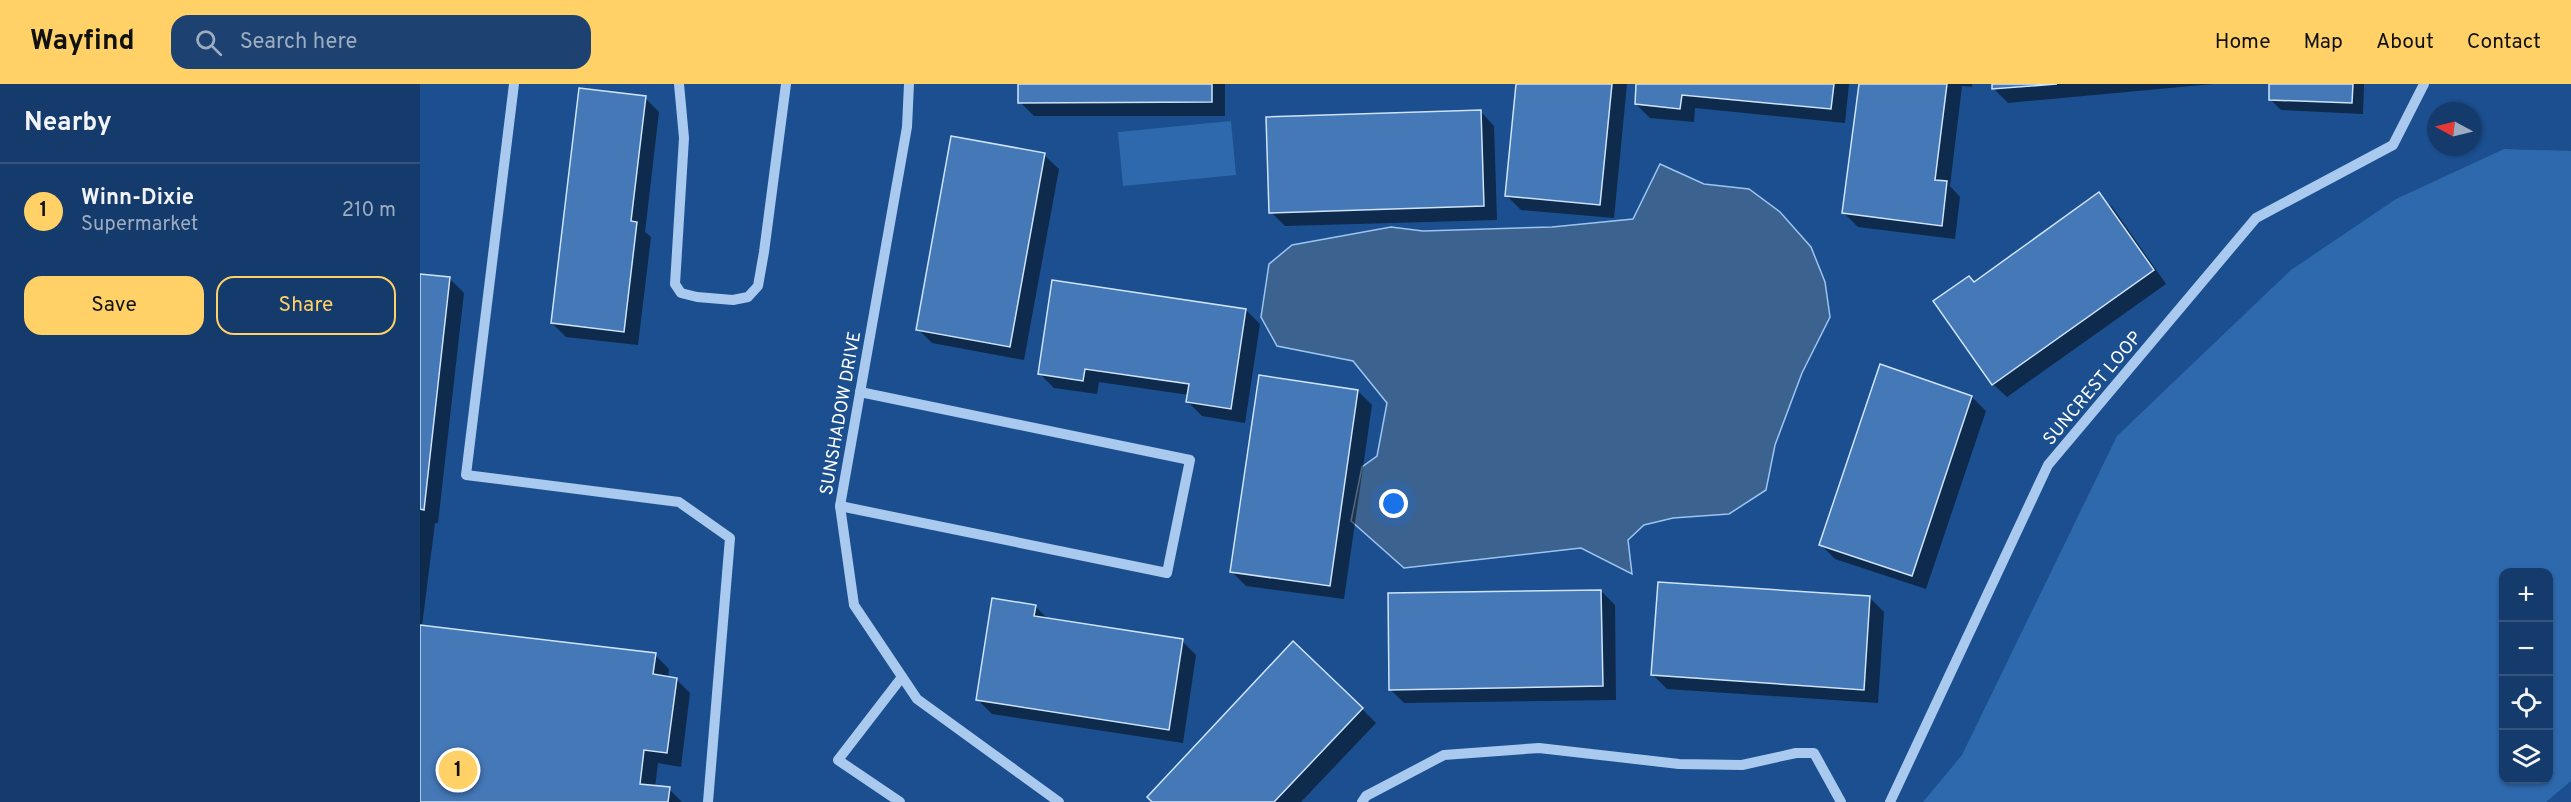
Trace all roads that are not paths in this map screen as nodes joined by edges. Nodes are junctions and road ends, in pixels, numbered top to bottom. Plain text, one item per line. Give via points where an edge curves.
1 (514, 84) edge
2 (679, 84) edge
3 (786, 84) edge
4 (909, 84) edge
5 (2424, 84) edge
6 (860, 392) junction
7 (840, 506) junction
8 (902, 677) junction
9 (708, 802) edge
10 (900, 802) edge
11 (1059, 802) edge
12 (1362, 802) edge
13 (1841, 802) edge
14 (1890, 802) edge

1 - 9 street via 466,475 679,502 730,538
2 - 3 street via 684,138 675,284 681,293 733,300 748,297 758,286
4 - 6 street, SUNSHADOW DRIVE via 906,126
5 - 14 street, SUNCREST LOOP via 2393,145 2256,218 2048,465
6 - 7 street, SUNSHADOW DRIVE
6 - 7 street via 1190,460 1167,573
7 - 8 street, SUNSHADOW DRIVE via 854,605
8 - 10 street via 838,760
8 - 11 street, SUNSHADOW DRIVE via 917,699
12 - 13 street via 1366,796 1444,755 1539,748 1679,764 1742,765 1814,753

